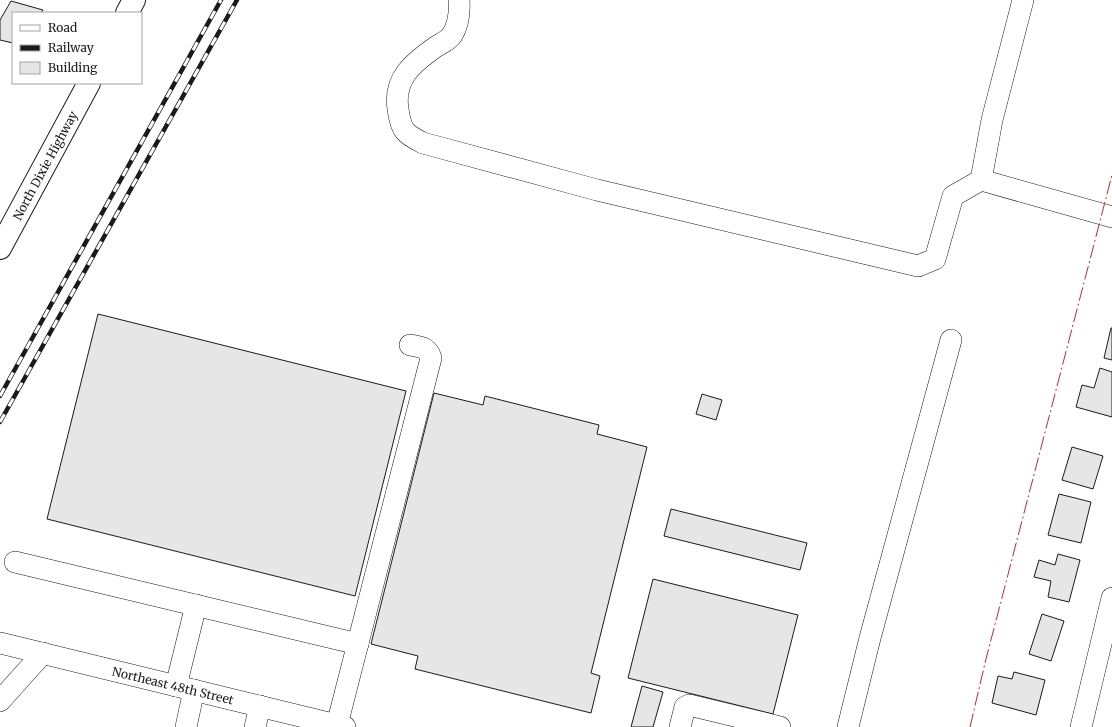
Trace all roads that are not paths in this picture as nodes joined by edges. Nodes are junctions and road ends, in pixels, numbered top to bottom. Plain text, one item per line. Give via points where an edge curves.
1 (134, 0) edge
2 (459, 0) edge
3 (1022, 0) edge
4 (128, 12) edge
5 (88, 84) edge
6 (981, 180) junction
7 (1112, 217) edge
8 (2, 239) edge
9 (951, 340) dead end
10 (410, 345) dead end
11 (15, 562) dead end
12 (1112, 598) edge
13 (196, 605) junction
14 (0, 643) edge
15 (358, 644) junction
16 (43, 653) junction
17 (185, 688) junction
18 (0, 701) edge
19 (260, 706) junction
20 (341, 726) edge
21 (186, 727) edge
22 (255, 727) edge
23 (680, 727) edge
24 (780, 727) edge
25 (848, 727) edge
26 (1081, 727) edge

1 - 4 main road
2 - 6 street via 460,13 451,37 414,63 403,76 398,89 399,121 405,134 423,143 597,190 918,266 935,259 953,196
3 - 6 street via 992,120
5 - 8 main road, North Dixie Highway
6 - 7 street
9 - 25 street
10 - 15 street via 426,348 431,358
11 - 13 street
12 - 26 street
13 - 15 street
13 - 17 street
14 - 16 street, Northeast 48th Street
15 - 20 street
16 - 17 street, Northeast 48th Street
16 - 18 street
17 - 19 street, Northeast 48th Street
17 - 21 street
19 - 20 street, Northeast 48th Street
19 - 22 street
23 - 24 street via 685,707 689,705

